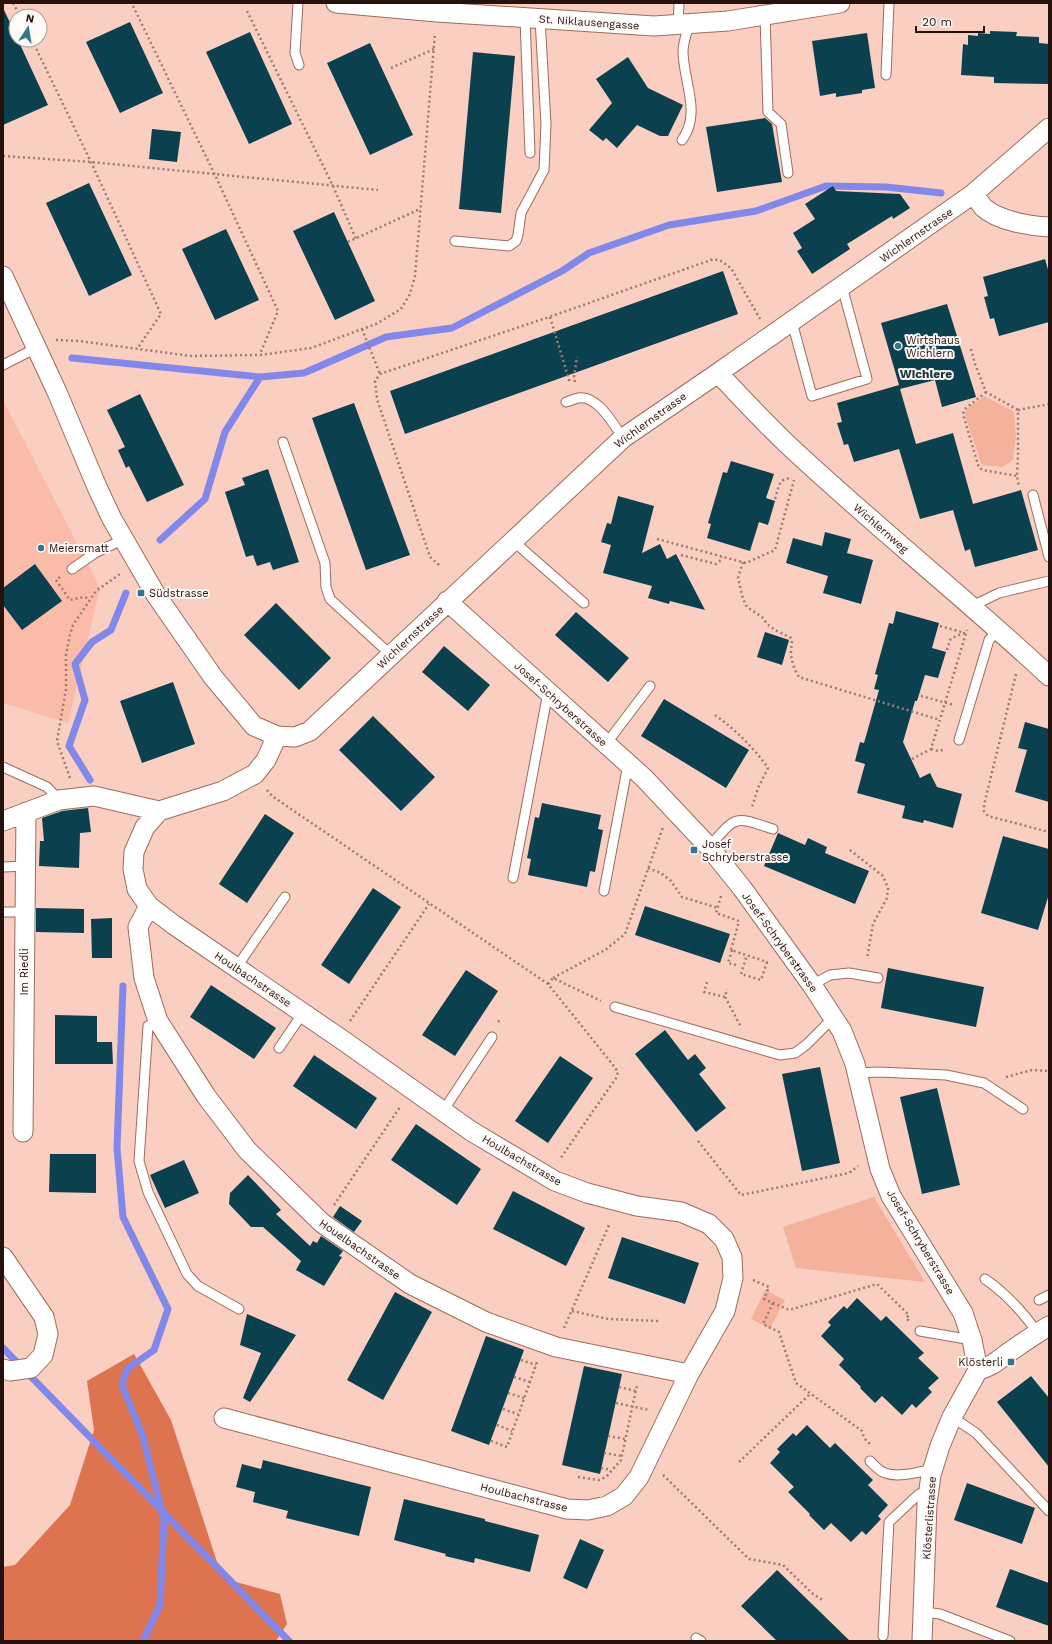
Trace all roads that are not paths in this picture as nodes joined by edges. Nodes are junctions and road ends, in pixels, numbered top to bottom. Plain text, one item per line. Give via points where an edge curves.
1 (298, 3) edge
2 (336, 3) edge
3 (678, 3) edge
4 (840, 3) edge
5 (889, 3) edge
6 (438, 15) edge
7 (765, 15) junction
8 (532, 18) junction
9 (683, 24) junction
10 (299, 65) dead end
11 (886, 75) dead end
12 (1049, 128) edge
13 (682, 140) dead end
14 (530, 153) dead end
15 (788, 173) dead end
16 (973, 194) junction
17 (1049, 227) edge
18 (455, 242) dead end
19 (3, 276) edge
20 (842, 286) junction
21 (792, 322) junction
22 (44, 344) junction
23 (3, 365) edge
24 (718, 373) junction
25 (566, 402) dead end
26 (623, 438) junction
27 (283, 442) dead end
28 (1033, 495) road end
29 (124, 539) junction
30 (512, 540) junction
31 (1049, 557) edge
32 (72, 569) road end
33 (1049, 581) edge
34 (447, 601) junction
35 (584, 603) dead end
36 (972, 606) junction
37 (999, 630) junction
38 (391, 655) junction
39 (1049, 676) edge
40 (650, 686) dead end
41 (548, 692) junction
42 (277, 736) junction
43 (959, 740) dead end
44 (606, 744) junction
45 (628, 764) junction
46 (3, 767) edge
47 (68, 799) junction
48 (160, 811) junction
49 (26, 812) junction
50 (3, 821) edge
51 (773, 829) dead end
52 (709, 847) junction
53 (25, 866) junction
54 (3, 867) edge
55 (513, 878) dead end
56 (604, 891) dead end
57 (285, 897) dead end
58 (149, 906) junction
59 (3, 912) edge
60 (25, 912) junction
61 (236, 968) junction
62 (878, 978) dead end
63 (812, 985) junction
64 (615, 1007) road end
65 (303, 1013) junction
66 (833, 1018) junction
67 (158, 1021) junction
68 (492, 1037) dead end
69 (278, 1048) dead end
70 (857, 1073) junction
71 (1023, 1109) dead end
72 (443, 1111) junction
73 (23, 1132) dead end
74 (3, 1257) edge
75 (985, 1279) dead end
76 (1049, 1295) edge
77 (1038, 1300) dead end
78 (239, 1309) dead end
79 (1043, 1329) edge
80 (920, 1331) dead end
81 (972, 1340) junction
82 (3, 1369) edge
83 (978, 1370) junction
84 (689, 1374) junction
85 (952, 1417) junction
86 (224, 1418) dead end
87 (870, 1461) road end
88 (933, 1469) junction
89 (929, 1496) junction
90 (1049, 1512) edge
91 (924, 1612) junction
92 (883, 1636) dead end
93 (922, 1641) edge
94 (1010, 1641) edge

1 - 10 lane via 295,53
2 - 6 street, St. Niklausengasse
3 - 9 lane
4 - 7 street, St. Niklausengasse
5 - 11 lane
6 - 8 street, St. Niklausengasse
7 - 9 street, St. Niklausengasse
7 - 15 lane via 768,112 781,124
8 - 9 street, St. Niklausengasse via 654,26
8 - 14 lane
8 - 18 lane via 546,124 544,170 521,213 516,241 509,246
9 - 13 lane via 683,51 691,104 691,122
12 - 16 street, Wichlernstrasse
16 - 17 street via 984,208 1005,218 1019,224
16 - 20 street, Wichlernstrasse
19 - 22 street
20 - 21 street, Wichlernstrasse
20 - 21 lane via 867,379 812,396
21 - 24 street, Wichlernstrasse
22 - 23 lane
22 - 29 street via 57,392 97,487
24 - 26 street, Wichlernstrasse
24 - 36 street, Wichlernweg via 785,442
25 - 26 lane via 580,398 601,407
26 - 30 street, Wichlernstrasse
27 - 38 lane via 325,563 326,587 330,599
28 - 31 lane
29 - 32 lane via 95,553
29 - 42 street via 156,595 212,677 254,726
30 - 34 street, Wichlernstrasse
30 - 35 lane
33 - 36 lane via 999,593
34 - 38 street, Wichlernstrasse
34 - 41 street, Josef-Schryberstrasse
36 - 37 street, Wichlernweg
37 - 39 street, Wichlernweg
37 - 43 lane via 989,640
38 - 42 street, Wichlernstrasse via 310,731 295,736
40 - 44 lane
41 - 44 street, Josef-Schryberstrasse
41 - 55 lane
42 - 48 street, Houlbachstrasse via 266,760 255,774 223,791
44 - 45 street, Josef-Schryberstrasse
45 - 52 street, Josef-Schryberstrasse
45 - 56 lane
46 - 47 lane
47 - 48 street via 94,796
47 - 49 street
48 - 58 street, Houlbachstrasse via 145,827 134,852 133,869 137,889
49 - 50 street
49 - 53 street, Im Riedli
51 - 52 lane via 749,821 735,820
52 - 63 street, Josef-Schryberstrasse
53 - 54 lane
53 - 60 street, Im Riedli
57 - 61 lane
58 - 61 street, Houlbachstrasse
58 - 67 street, Houelbachstrasse via 138,927 144,978
59 - 60 lane
60 - 73 street, Im Riedli
61 - 65 street, Houlbachstrasse
62 - 63 lane via 849,973 830,975
63 - 66 street, Josef-Schryberstrasse
64 - 66 lane via 780,1054 795,1053
65 - 69 lane
65 - 72 street, Houlbachstrasse
66 - 70 street, Josef-Schryberstrasse via 842,1031
67 - 78 lane via 148,1026 139,1161 148,1192 187,1274 198,1286
67 - 84 street, Houelbachstrasse via 206,1096 247,1150 322,1223 410,1284 486,1322 556,1347
68 - 72 lane
70 - 71 lane via 946,1075 984,1083
70 - 81 street, Josef-Schryberstrasse via 880,1169 891,1196 963,1313
72 - 84 street, Houlbachstrasse via 471,1131 555,1181 587,1193 637,1206 681,1212 708,1224 724,1239 732,1257 733,1278 725,1311
74 - 82 street via 44,1318 48,1334 43,1355 31,1368 10,1371
75 - 79 lane via 1004,1293 1028,1319
76 - 77 lane
79 - 83 street via 992,1365
80 - 81 lane
81 - 83 street, Josef-Schryberstrasse
83 - 85 street, Klösterlistrasse
84 - 86 street, Houlbachstrasse via 639,1477 624,1496 607,1506 588,1510 567,1509
85 - 88 street, Klösterlistrasse
85 - 90 lane via 976,1433
87 - 88 lane via 883,1472 892,1474
88 - 89 street, Klösterlistrasse
89 - 91 street, Klösterlistrasse
89 - 92 lane via 919,1494 890,1522
91 - 93 street, Klösterlistrasse
91 - 94 lane via 940,1614

